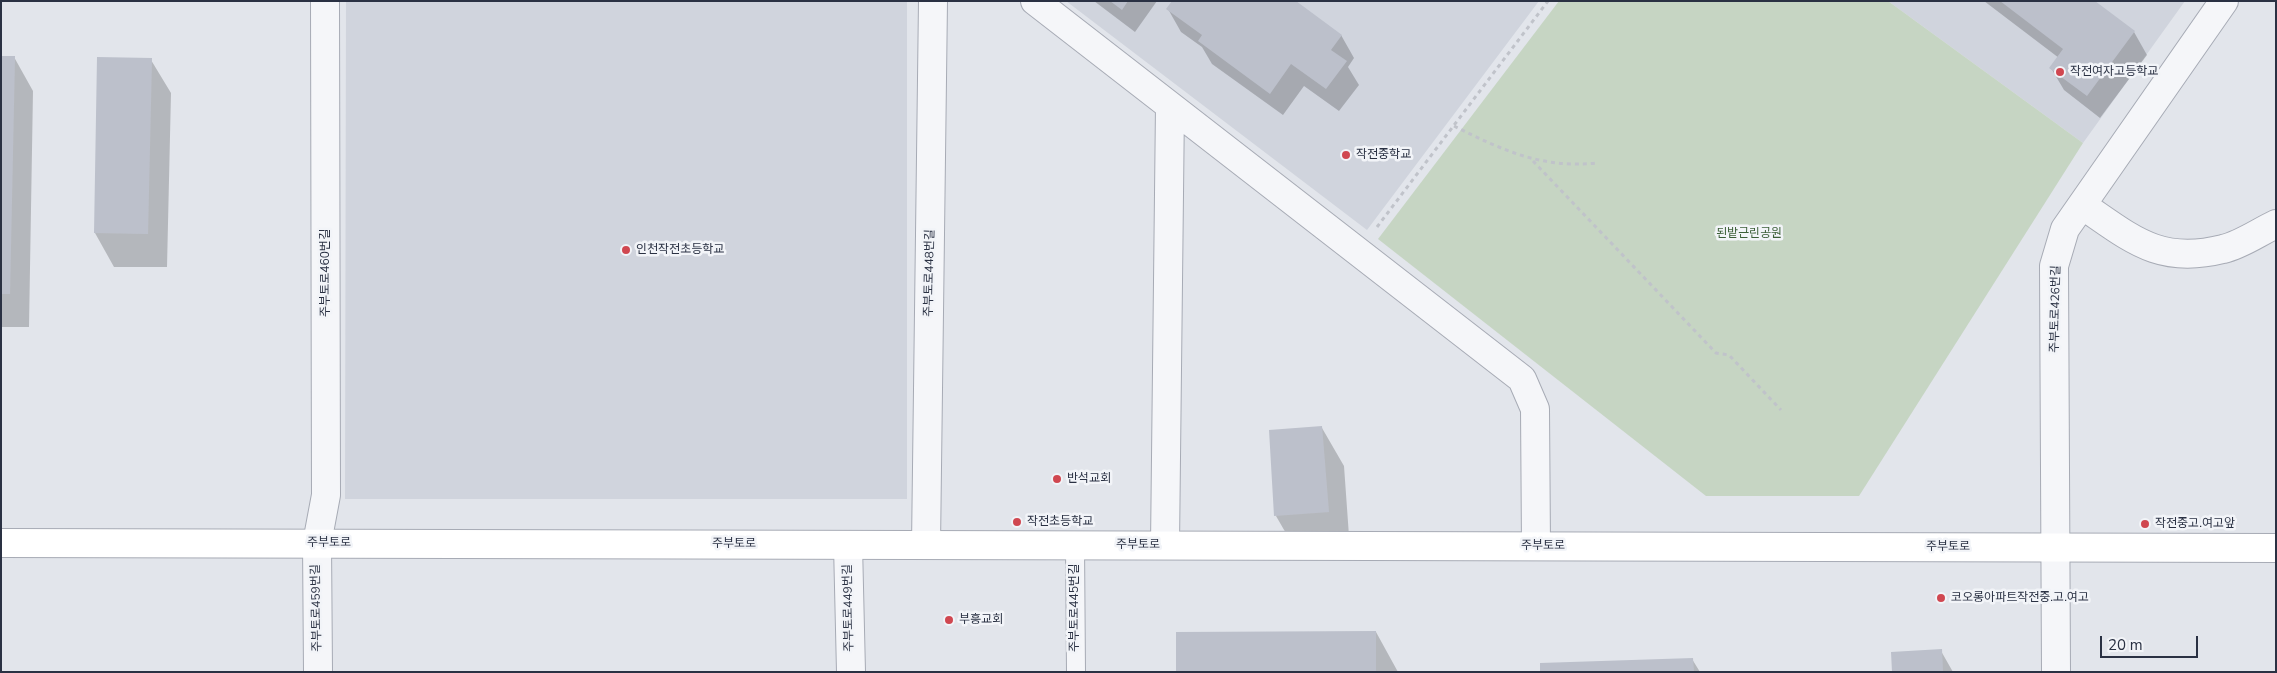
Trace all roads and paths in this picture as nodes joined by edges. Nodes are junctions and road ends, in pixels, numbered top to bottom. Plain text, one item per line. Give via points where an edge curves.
1 (325, 1) edge
2 (933, 1) edge
3 (1035, 1) edge
4 (1548, 1) edge
5 (2224, 1) edge
6 (1170, 106) junction
7 (1454, 126) junction
8 (1533, 161) junction
9 (1597, 163) dead end
10 (2082, 204) junction
11 (2276, 224) edge
12 (1358, 252) junction
13 (1781, 410) dead end
14 (1, 543) edge
15 (317, 543) junction
16 (848, 545) junction
17 (926, 545) junction
18 (1075, 545) junction
19 (1165, 545) junction
20 (1536, 546) junction
21 (2055, 547) junction
22 (2276, 548) edge
23 (318, 672) edge
24 (850, 672) edge
25 (1076, 672) edge
26 (2056, 672) edge

1 - 15 street, 주부토로460번길 via 326,495
2 - 17 street, 주부토로448번길
3 - 6 street
4 - 7 path
5 - 10 street, 주부토로426번길
6 - 12 street
6 - 19 street
7 - 8 path
7 - 12 path
8 - 9 path via 1558,165
8 - 13 path via 1716,353 1729,355
10 - 11 street via 2138,243 2174,255 2224,249
10 - 21 street, 주부토로426번길 via 2065,229 2054,266
12 - 20 street via 1522,379 1535,409
14 - 15 main road, 주부토로
15 - 16 main road, 주부토로
15 - 23 street, 주부토로459번길
16 - 17 main road, 주부토로
16 - 24 street, 주부토로449번길
17 - 18 main road, 주부토로
18 - 19 main road, 주부토로
18 - 25 lane, 주부토로445번길
19 - 20 main road, 주부토로
20 - 21 main road, 주부토로
21 - 22 main road, 주부토로
21 - 26 street, 주부토로426번길

